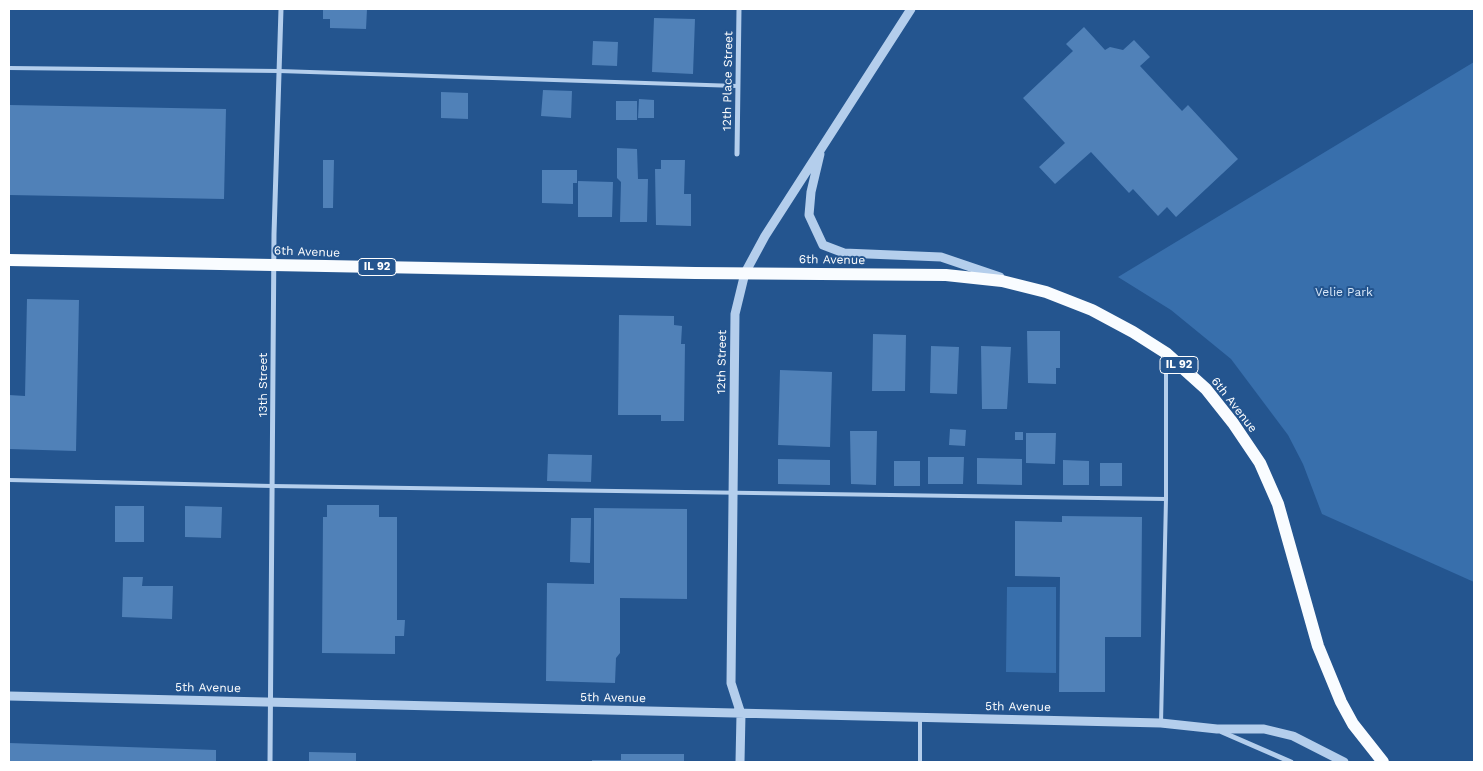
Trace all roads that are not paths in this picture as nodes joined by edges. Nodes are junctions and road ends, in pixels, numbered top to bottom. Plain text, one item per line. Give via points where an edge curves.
1 (281, 9) edge
2 (739, 9) edge
3 (911, 9) edge
4 (9, 68) edge
5 (279, 71) junction
6 (737, 86) junction
7 (822, 147) junction
8 (737, 154) dead end
9 (9, 260) edge
10 (274, 265) junction
11 (745, 273) junction
12 (1046, 292) junction
13 (1166, 353) junction
14 (9, 480) edge
15 (272, 486) junction
16 (732, 493) junction
17 (1166, 499) junction
18 (9, 696) edge
19 (270, 702) junction
20 (741, 714) junction
21 (920, 718) junction
22 (1161, 723) junction
23 (1216, 729) junction
24 (270, 762) edge
25 (740, 762) edge
26 (920, 762) edge
27 (1291, 762) edge
28 (1344, 762) edge
29 (1383, 762) edge

1 - 5 street, 13th Street
2 - 6 street, 12th Place Street
3 - 7 street, 12th Street
4 - 5 lane
5 - 6 lane
5 - 10 street, 13th Street
6 - 8 street, 12th Place Street
7 - 11 street, 12th Street
7 - 12 street via 809,215 823,245 844,253 940,257
9 - 10 main road, 6th Avenue / IL 92
10 - 11 main road, 6th Avenue / IL 92
10 - 15 street, 13th Street
11 - 12 main road, 6th Avenue / IL 92 via 946,275 1002,281
11 - 16 street, 12th Street via 735,314
12 - 13 main road, 6th Avenue / IL 92 via 1092,310
13 - 17 lane
13 - 29 main road, 6th Avenue / IL 92 via 1206,389 1260,463 1278,504 1318,646 1353,724
14 - 15 lane
15 - 16 lane
15 - 19 street, 13th Street
16 - 17 lane
16 - 20 street, 12th Street via 730,683
17 - 22 lane
18 - 19 street, 5th Avenue
19 - 20 street, 5th Avenue
19 - 24 street, 13th Street
20 - 21 street, 5th Avenue
20 - 25 street, 12th Street
21 - 22 street, 5th Avenue
21 - 26 lane
22 - 23 street, 5th Avenue
23 - 27 street, 5th Avenue
23 - 28 street, 5th Avenue via 1264,729 1293,736

